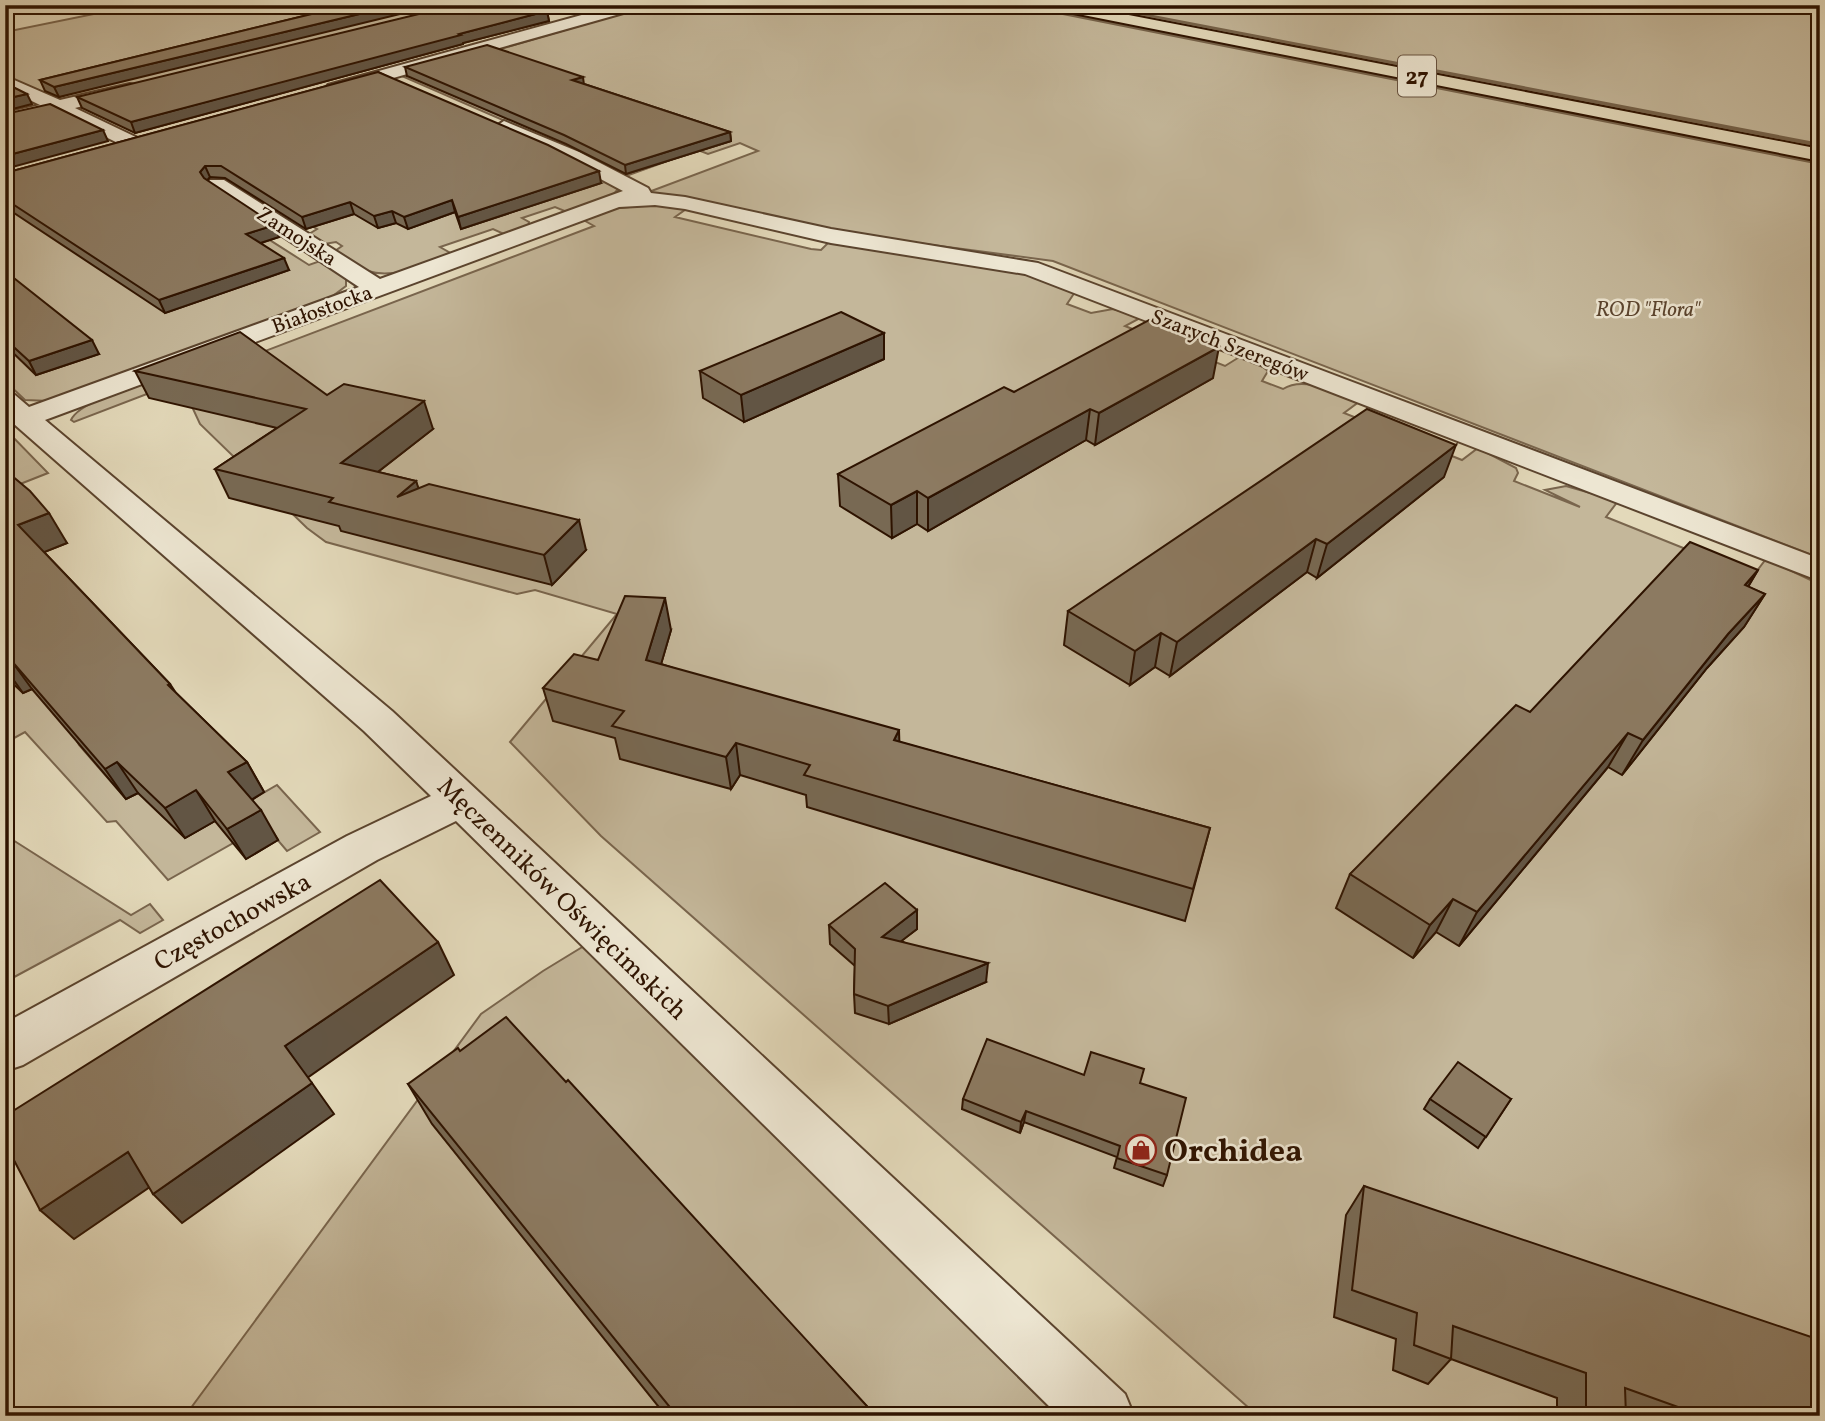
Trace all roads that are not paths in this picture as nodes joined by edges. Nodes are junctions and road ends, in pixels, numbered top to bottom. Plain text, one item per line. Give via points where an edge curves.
1 (636, 5) edge
2 (1053, 5) edge
3 (576, 8) dead end
4 (602, 15) junction
5 (383, 75) junction
6 (5, 81) edge
7 (144, 85) edge
8 (408, 86) edge
9 (314, 95) edge
10 (58, 106) junction
11 (484, 118) edge
12 (5, 119) edge
13 (157, 138) edge
14 (135, 144) junction
15 (113, 150) edge
16 (1820, 155) edge
17 (217, 184) edge
18 (620, 201) junction
19 (377, 288) junction
20 (15, 410) edge
21 (1820, 571) edge
22 (461, 800) junction
23 (5, 1049) edge
24 (1103, 1416) edge

1 - 4 street
2 - 16 main road, 27
3 - 4 street
4 - 5 street
5 - 8 street
5 - 9 street
6 - 10 street
7 - 10 street
10 - 12 street
10 - 14 street
11 - 18 street via 641,192
13 - 14 street
14 - 15 street
17 - 19 street, Zamojska
18 - 19 street, Białostocka
18 - 21 street, Szarych Szeregów via 685,203 831,236 1030,268
19 - 20 street, Białostocka
20 - 22 street, Męczenników Oświęcimskich via 378,722
22 - 23 street, Częstochowska via 362,848
22 - 24 street, Męczenników Oświęcimskich

